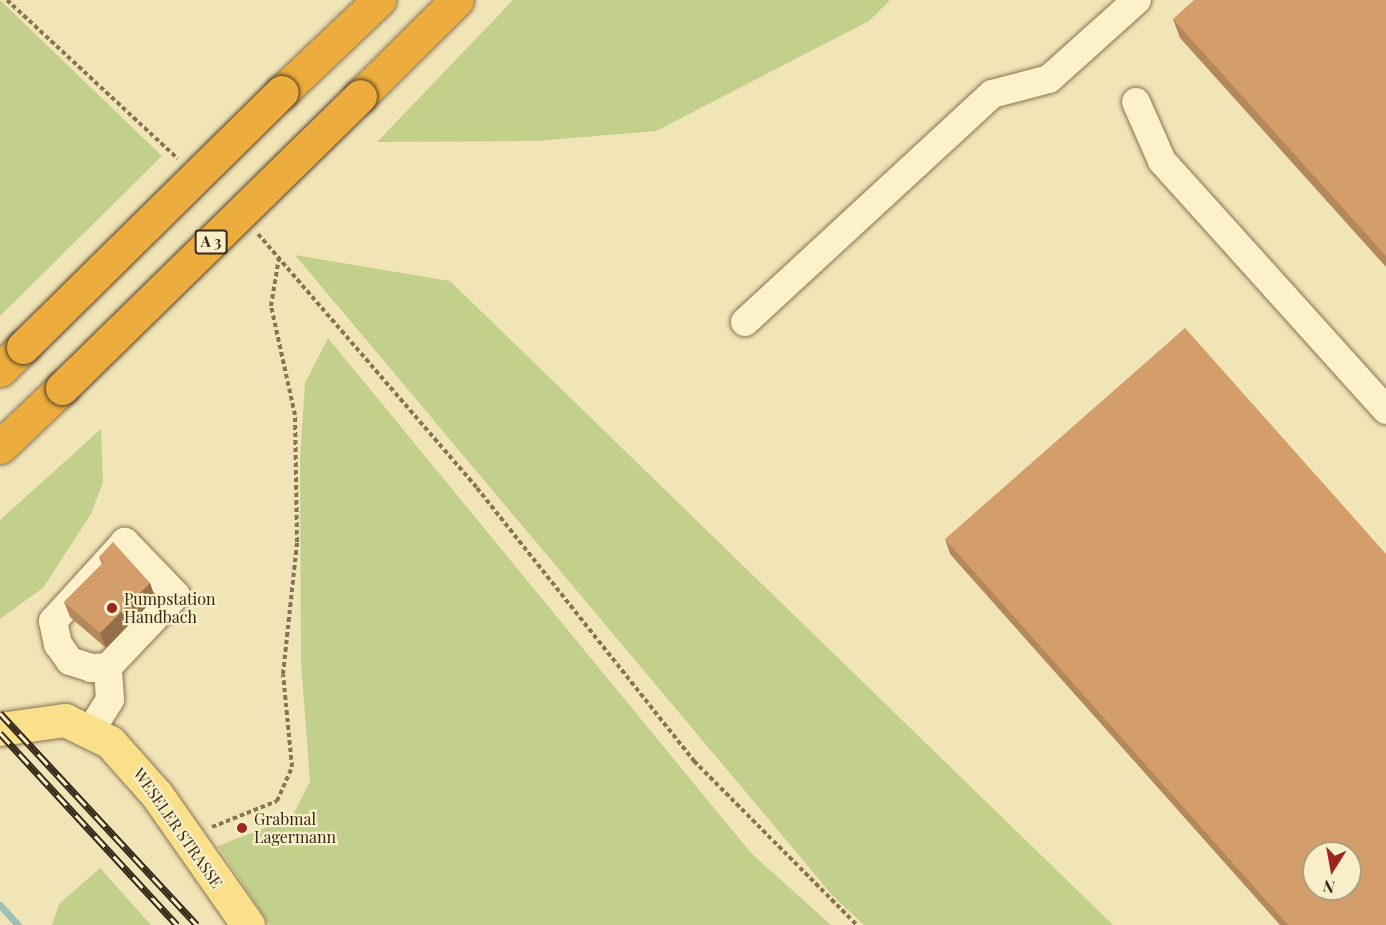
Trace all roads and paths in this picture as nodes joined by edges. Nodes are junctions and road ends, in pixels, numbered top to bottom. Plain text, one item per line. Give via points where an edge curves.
1 (8, 0) edge
2 (379, 0) edge
3 (457, 0) edge
4 (1137, 0) edge
5 (1136, 102) dead end
6 (185, 165) dead end
7 (248, 224) dead end
8 (279, 256) junction
9 (745, 322) dead end
10 (0, 370) edge
11 (1386, 410) edge
12 (0, 447) edge
13 (108, 667) junction
14 (0, 729) edge
15 (91, 730) junction
16 (182, 835) junction
17 (248, 925) edge
18 (857, 925) edge

1 - 6 path
2 - 10 highway, bridge
3 - 12 highway, A 3, bridge
4 - 9 lane via 1048,79 992,94
5 - 11 lane via 1162,161
7 - 8 path
8 - 16 path via 271,306 295,415 297,542 283,674 292,767 277,801 248,817
8 - 18 path via 470,479 694,761
13 - 13 lane via 176,595 124,543 53,621 58,644 70,661
13 - 15 lane via 110,699
14 - 15 main road, WESELER STRASSE via 49,719
15 - 16 main road, WESELER STRASSE via 128,758
16 - 17 main road, WESELER STRASSE

